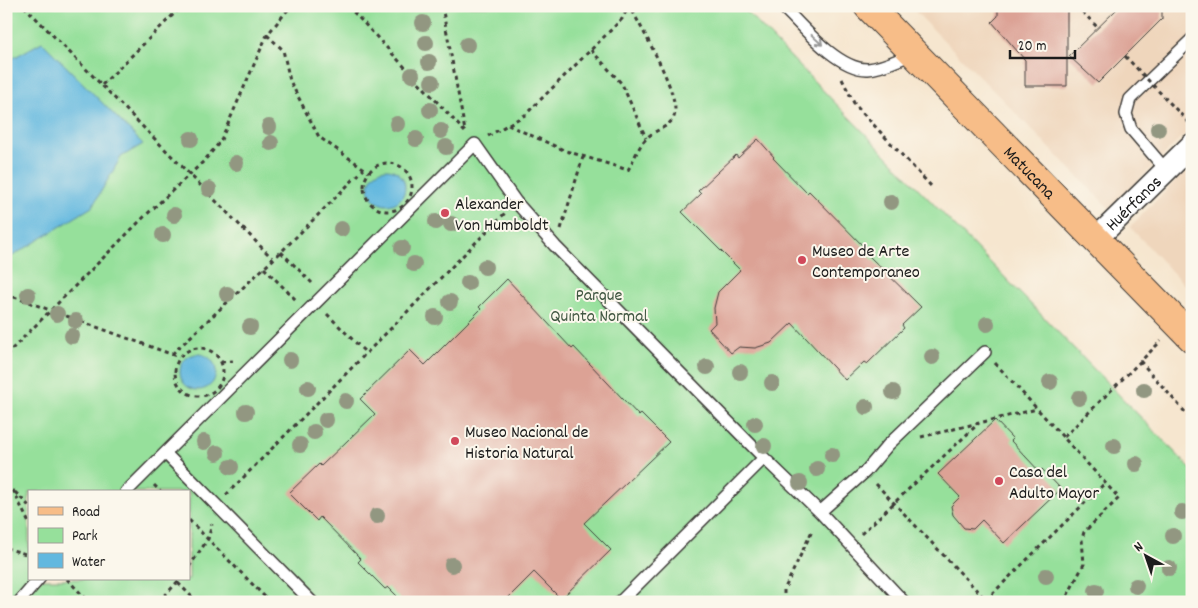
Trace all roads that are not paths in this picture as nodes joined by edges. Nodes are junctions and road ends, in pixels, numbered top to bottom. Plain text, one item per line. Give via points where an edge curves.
1 (782, 6) edge
2 (868, 6) edge
3 (1192, 39) edge
4 (914, 53) junction
5 (1192, 145) edge
6 (1166, 170) junction
7 (1096, 239) junction
8 (1180, 336) edge
9 (985, 352) road end
10 (164, 453) junction
11 (764, 458) junction
12 (128, 490) edge
13 (820, 512) junction
14 (38, 580) edge
15 (19, 602) edge
16 (312, 602) edge
17 (620, 602) edge
18 (904, 602) edge

1 -> 4 lane via 830,52 850,64 866,69
2 - 4 main road, Matucana
3 - 6 lane via 1130,99 1126,114 1131,129
4 - 7 main road, Matucana
5 - 6 street, Huérfanos
6 - 7 street, Huérfanos
7 - 8 main road, Matucana
9 - 13 lane via 888,445 865,472
10 - 11 lane via 476,144 516,202 555,246
10 - 12 lane
10 - 16 lane
11 - 13 lane
11 - 17 lane
13 - 18 lane
14 - 15 lane

